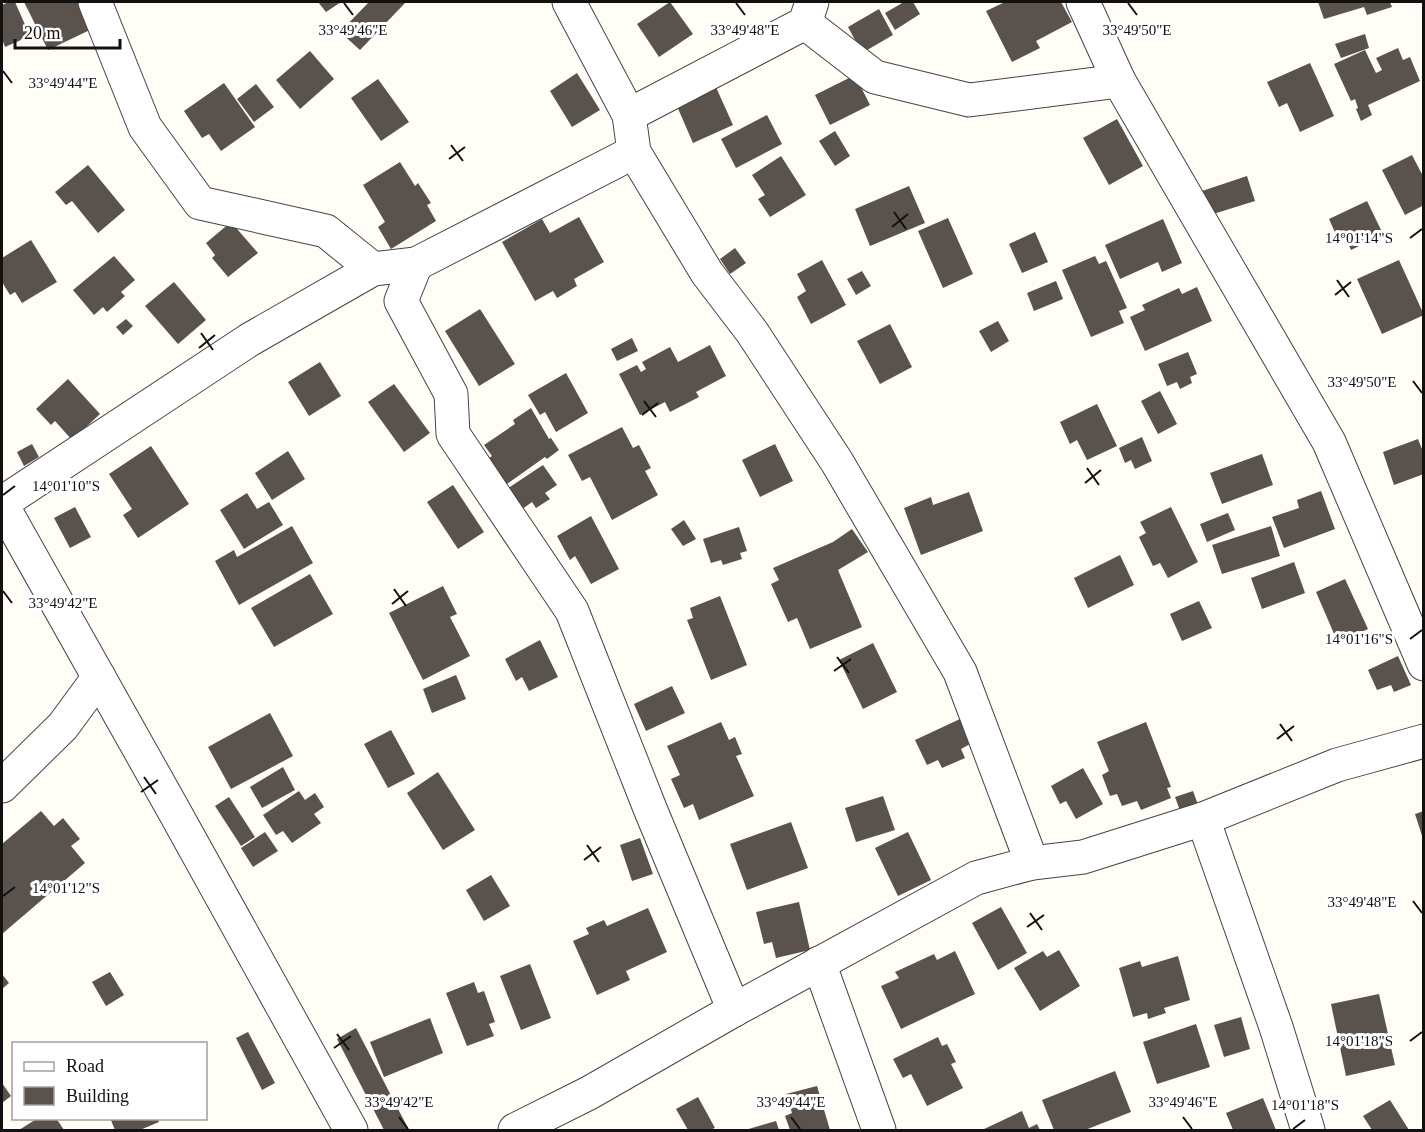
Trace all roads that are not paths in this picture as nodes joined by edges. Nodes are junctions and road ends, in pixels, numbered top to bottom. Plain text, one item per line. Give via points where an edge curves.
1 (94, 2) edge
2 (569, 2) edge
3 (1083, 2) edge
4 (809, 12) edge
5 (1119, 81) junction
6 (629, 115) junction
7 (634, 152) junction
8 (416, 264) junction
9 (373, 269) junction
10 (2, 504) edge
11 (1424, 663) edge
12 (99, 677) junction
13 (1424, 741) edge
14 (2, 786) edge
15 (1203, 819) junction
16 (1032, 863) junction
17 (819, 963) junction
18 (734, 1010) junction
19 (351, 1131) edge
20 (515, 1131) edge
21 (879, 1131) edge
22 (1308, 1131) edge

1 - 9 street via 145,127 200,203 326,231
2 - 6 street
3 - 5 street
4 - 5 street via 875,77 969,100
4 - 6 street
5 - 11 street via 1329,442
6 - 7 street
7 - 8 street
7 - 16 street via 707,273 752,332 837,462 960,672
8 - 9 street
8 - 18 street via 401,302 451,394 453,434 572,611
9 - 10 street via 249,340
10 - 12 street
12 - 14 street via 63,726
12 - 19 street
13 - 15 street via 1337,765
15 - 16 street via 1083,857
15 - 22 street
16 - 17 street via 976,878
17 - 18 street
17 - 21 street
18 - 20 street

